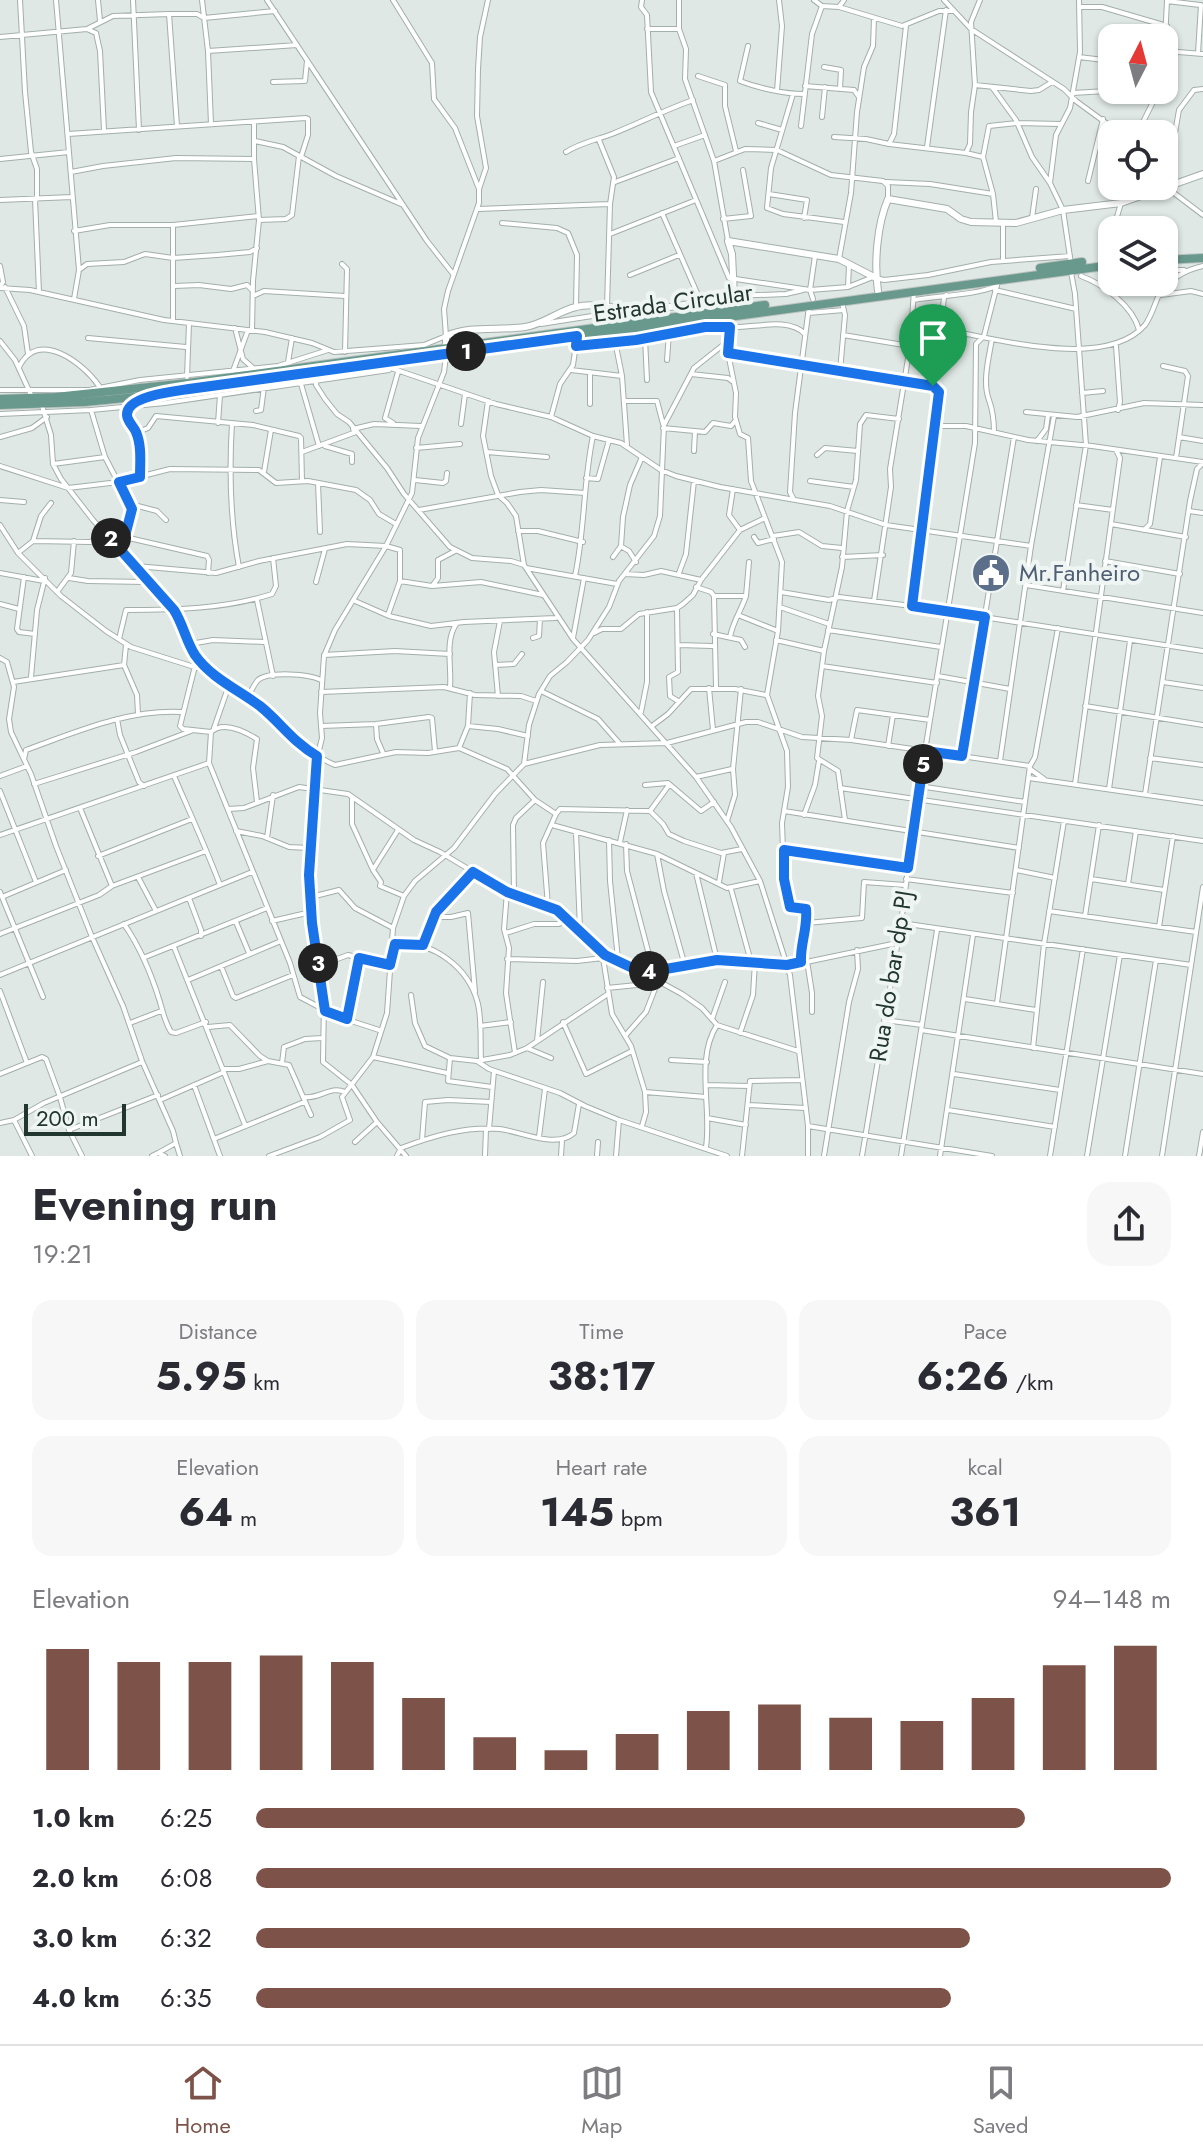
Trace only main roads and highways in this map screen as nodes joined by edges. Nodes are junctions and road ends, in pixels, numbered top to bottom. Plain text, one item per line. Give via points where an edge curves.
1 (1203, 255) edge
2 (1178, 256) edge
3 (1178, 258) edge
4 (1098, 262) edge
5 (1071, 263) junction
6 (1098, 265) edge
7 (809, 299) junction
8 (733, 312) junction
9 (446, 351) junction
10 (0, 399) edge
11 (0, 405) edge

1 - 2 main road
1 - 3 main road
4 - 5 main road, Estrada Circular
5 - 6 main road, Estrada Circular
5 - 7 main road, Estrada Circular
5 - 7 main road, Estrada Circular via 997,285 843,306
7 - 8 main road, Estrada Circular
8 - 9 main road, Estrada Circular
8 - 9 main road, Estrada Circular
9 - 10 main road, Estrada Circular
9 - 11 main road, Estrada Circular via 316,376 45,411

